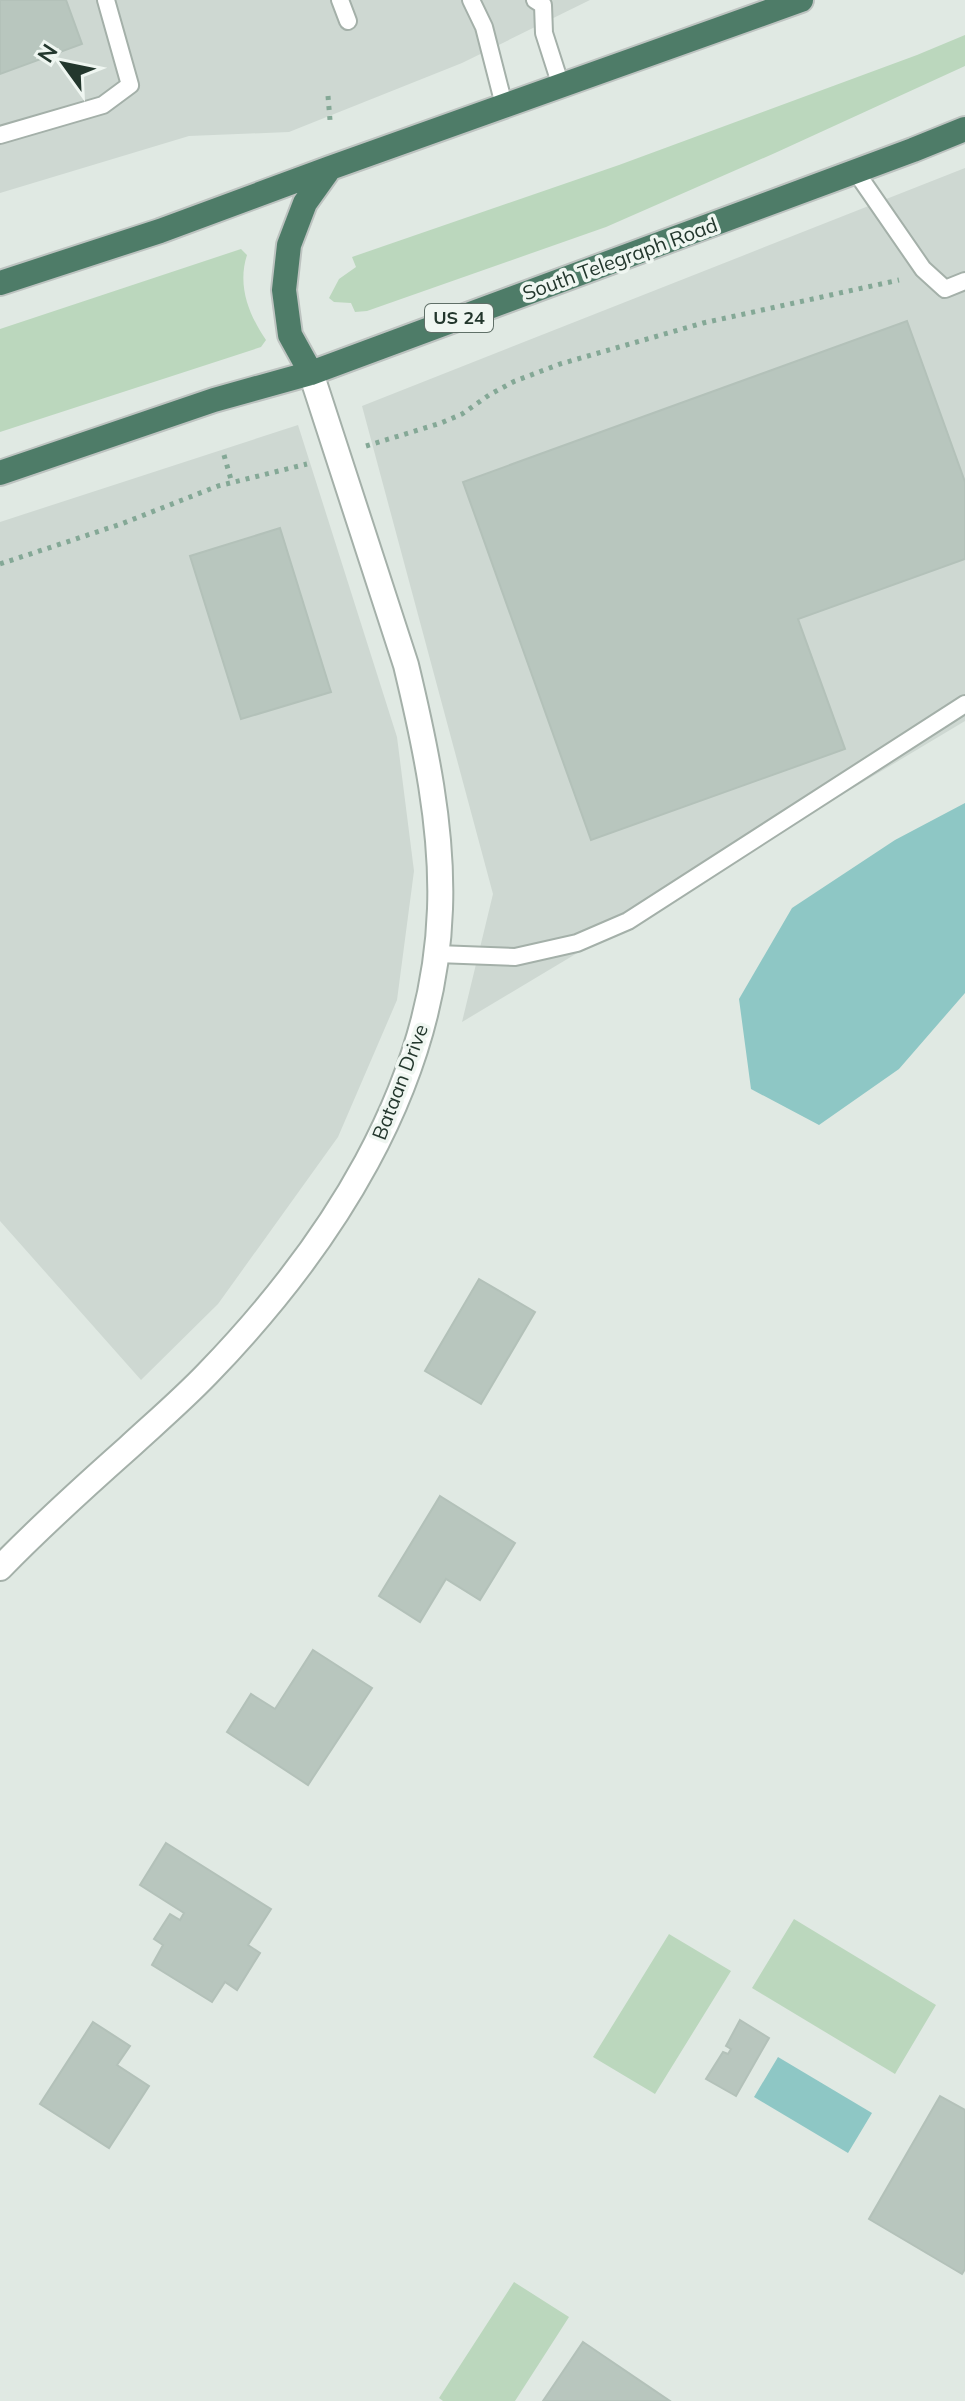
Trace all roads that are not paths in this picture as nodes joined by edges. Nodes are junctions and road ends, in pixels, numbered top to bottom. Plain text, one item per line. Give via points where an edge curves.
1 (106, 0) edge
2 (340, 0) edge
3 (471, 0) edge
4 (535, 0) edge
5 (801, 0) edge
6 (348, 21) dead end
7 (561, 86) junction
8 (504, 105) junction
9 (965, 129) edge
10 (0, 135) edge
11 (330, 168) junction
12 (856, 172) junction
13 (965, 281) edge
14 (0, 283) edge
15 (311, 373) junction
16 (0, 473) edge
17 (965, 704) edge
18 (437, 954) junction
19 (0, 1568) edge

1 - 10 lane via 130,85 103,105
2 - 6 lane
3 - 8 lane via 484,27
4 - 7 lane via 543,5 544,33
5 - 7 highway
7 - 8 highway
8 - 11 highway
9 - 12 highway, South Telegraph Road / US 24
11 - 14 highway
11 - 15 highway via 305,203 294,231 284,290 290,335
12 - 13 lane via 923,269 945,289
12 - 15 highway, South Telegraph Road / US 24
15 - 16 highway, South Telegraph Road / US 24
15 - 18 street, Bataan Drive via 415,703 439,861
17 - 18 lane via 628,921 577,943 515,957
18 - 19 street, Bataan Drive via 427,1011 407,1074 373,1148 316,1245 264,1314 205,1377

